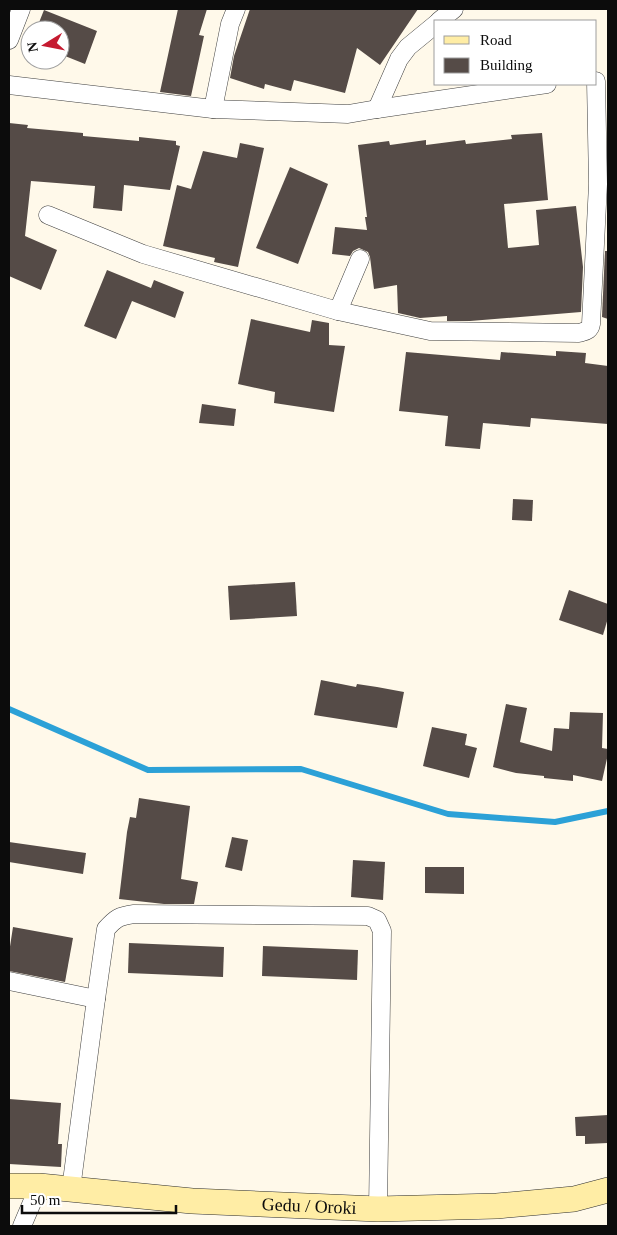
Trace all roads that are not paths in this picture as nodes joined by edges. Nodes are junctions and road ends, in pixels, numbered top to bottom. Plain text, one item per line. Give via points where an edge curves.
1 (21, 9) edge
2 (236, 9) edge
3 (454, 9) edge
4 (440, 20) edge
5 (434, 26) edge
6 (9, 40) edge
7 (9, 85) edge
8 (540, 85) edge
9 (596, 85) edge
10 (213, 109) junction
11 (377, 109) junction
12 (48, 215) dead end
13 (360, 259) dead end
14 (338, 311) junction
15 (9, 981) edge
16 (96, 999) junction
17 (9, 1186) edge
18 (39, 1186) junction
19 (71, 1189) junction
20 (608, 1190) edge
21 (378, 1208) junction
22 (22, 1226) edge

1 - 6 street
2 - 10 street
3 - 4 street
5 - 11 street via 399,59
7 - 10 street
8 - 11 street
9 - 14 street via 598,184 591,328 579,333 430,331
10 - 11 street via 348,114
12 - 14 street via 143,254
13 - 14 street
15 - 16 street
16 - 19 street
16 - 21 street via 106,929 121,916 368,916 377,920 382,931
17 - 18 street, Gedu / Oroki
18 - 19 street, Gedu / Oroki
18 - 22 street
19 - 21 street, Gedu / Oroki via 192,1201
20 - 21 street, Gedu / Oroki via 574,1198 497,1206

